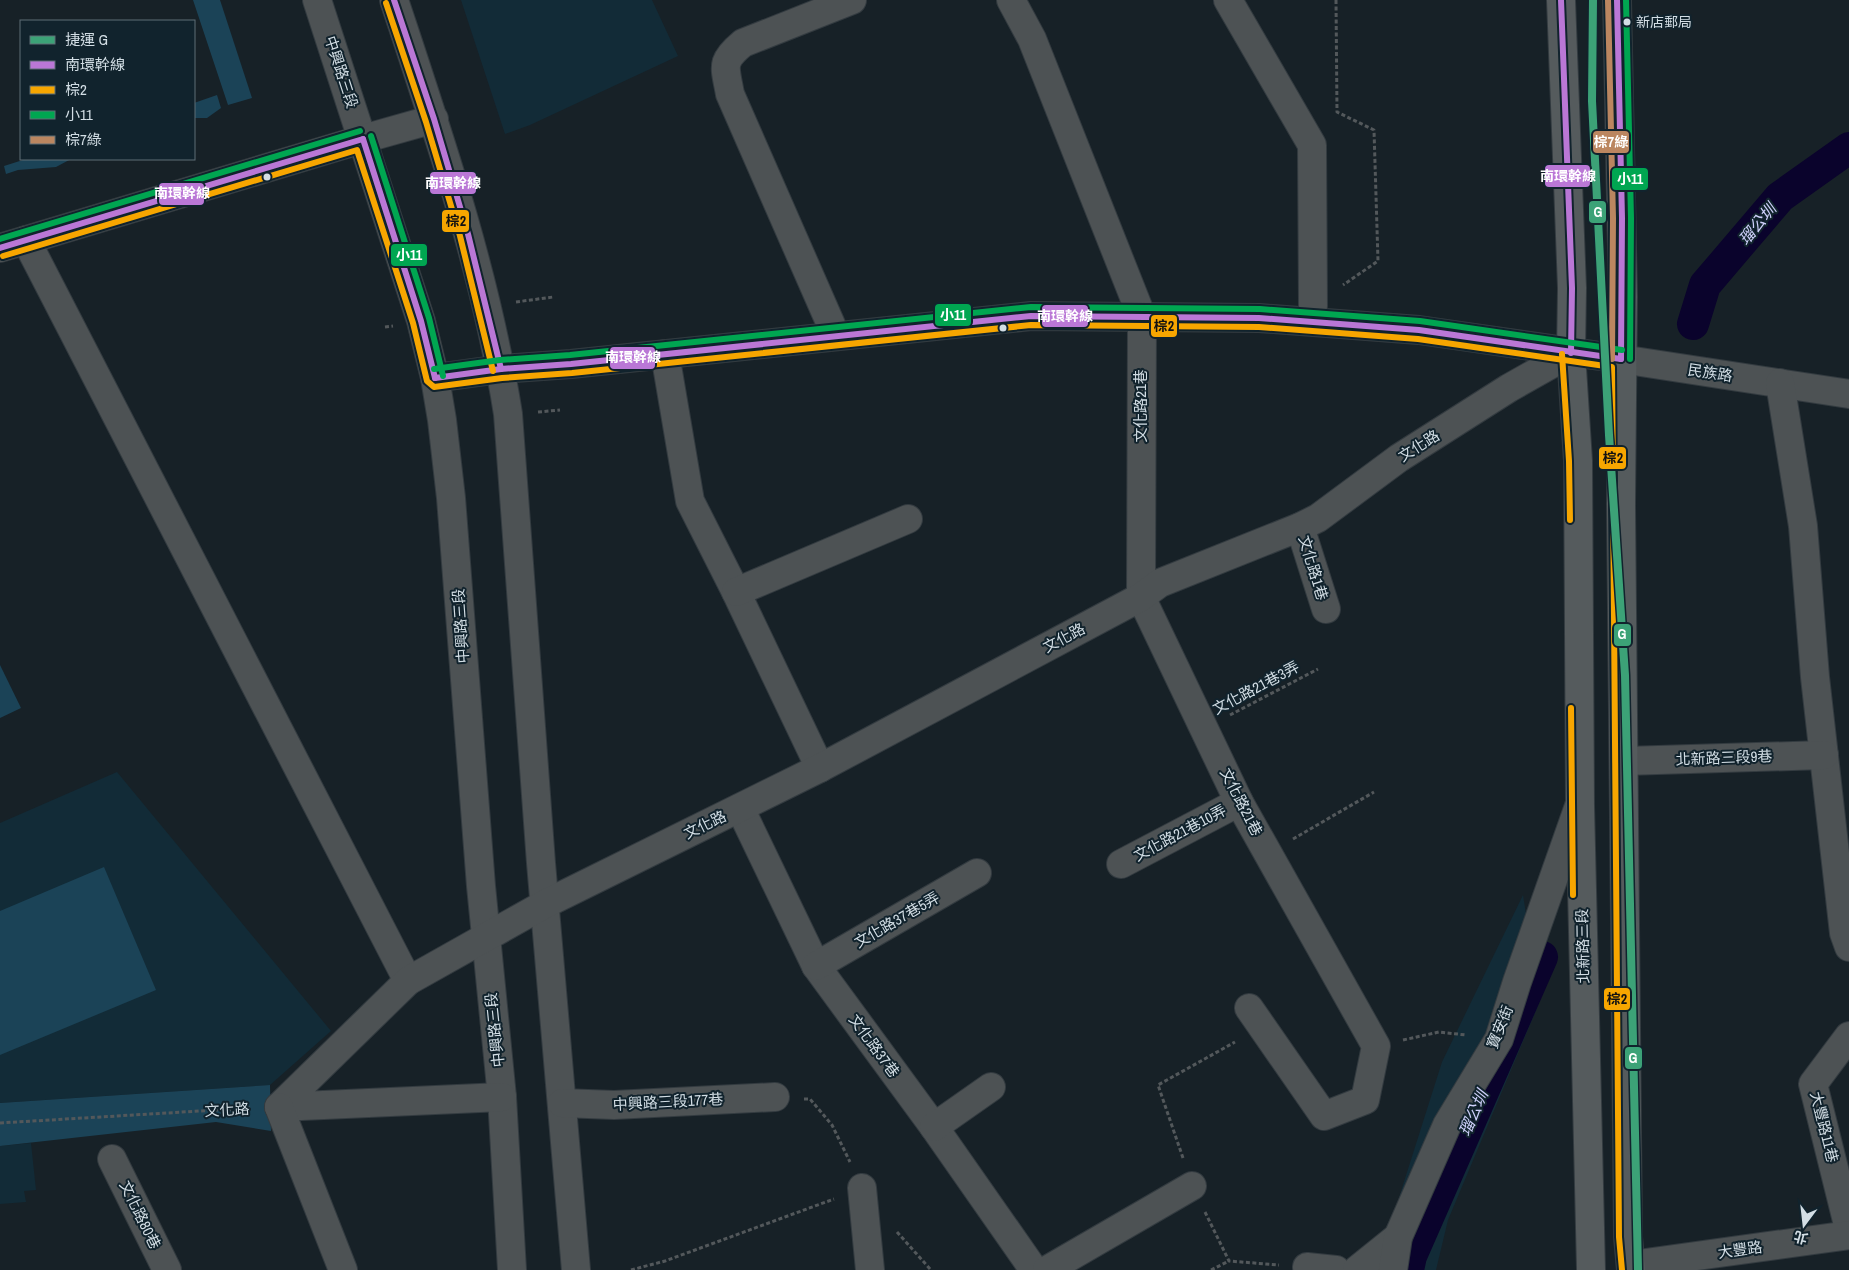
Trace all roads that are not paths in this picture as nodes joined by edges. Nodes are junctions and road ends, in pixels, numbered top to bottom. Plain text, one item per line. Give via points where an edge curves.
1 (317, 0) edge
2 (394, 0) edge
3 (852, 0) edge
4 (1011, 0) edge
5 (1228, 0) edge
6 (1561, 0) edge
7 (1617, 0) edge
8 (434, 119) junction
9 (363, 139) junction
10 (26, 240) junction
11 (0, 248) edge
12 (1313, 306) road end
13 (1142, 317) junction
14 (836, 336) junction
15 (1571, 353) junction
16 (665, 354) junction
17 (1621, 359) junction
18 (501, 370) junction
19 (435, 378) junction
20 (1780, 383) junction
21 (1849, 394) edge
22 (908, 519) dead end
23 (1300, 527) junction
24 (736, 592) junction
25 (1141, 597) junction
26 (1326, 609) dead end
27 (1824, 755) junction
28 (1624, 762) junction
29 (820, 768) junction
30 (1239, 802) junction
31 (1580, 804) junction
32 (740, 808) junction
33 (1121, 864) dead end
34 (977, 873) dead end
35 (545, 904) junction
36 (486, 937) junction
37 (1849, 947) edge
38 (816, 966) junction
39 (408, 980) junction
40 (1255, 1017) road end
41 (1849, 1036) edge
42 (991, 1087) dead end
43 (502, 1096) junction
44 (775, 1097) road end
45 (562, 1103) junction
46 (278, 1107) junction
47 (934, 1127) junction
48 (112, 1159) dead end
49 (1192, 1186) road end
50 (862, 1188) road end
51 (1849, 1229) edge
52 (1849, 1234) edge
53 (1398, 1237) junction
54 (1307, 1267) road end
55 (1631, 1267) edge
56 (167, 1270) edge
57 (343, 1270) edge
58 (512, 1270) edge
59 (576, 1270) edge
60 (870, 1270) edge
61 (1034, 1270) edge
62 (1047, 1270) edge
63 (1336, 1270) edge
64 (1357, 1270) edge
65 (1393, 1270) edge
66 (1591, 1270) edge

1 - 9 street, 中興路三段
2 - 8 street
3 - 14 street via 743,43 729,55 725,67 730,94
4 - 13 street via 1032,39
5 - 12 street via 1312,145
6 - 15 main road, 北新路三段 via 1572,288
7 - 17 main road
8 - 9 street
8 - 18 street via 468,234
9 - 10 street
9 - 19 street, 中興路三段 via 421,321
10 - 11 street
10 - 39 street
13 - 14 street, 民族路 via 1031,316
13 - 15 street, 民族路 via 1259,318 1419,330
13 - 25 street, 文化路21巷
14 - 16 street, 民族路
15 - 17 street, 民族路
15 - 23 street, 文化路 via 1399,458 1318,518
15 - 31 main road, 北新路三段 via 1578,461
16 - 18 street, 民族路
16 - 24 street via 690,501
17 - 20 street, 民族路
17 - 28 main road
18 - 19 street, 民族路
18 - 35 street via 508,414
19 - 36 street, 中興路三段 via 451,498
20 - 21 street, 民族路
20 - 27 street via 1803,526
22 - 24 street
23 - 25 street, 文化路 via 1160,583
23 - 26 street, 文化路1巷
24 - 29 street
25 - 29 street, 文化路
25 - 30 street, 文化路21巷
27 - 28 street, 北新路三段9巷
27 - 37 street via 1844,933
28 - 55 main road via 1628,1237
29 - 32 street, 文化路
30 - 33 street, 文化路21巷10弄
30 - 40 street, 文化路21巷 via 1376,1046 1365,1100 1324,1116
31 - 53 street, 寶安街 via 1498,1039 1447,1125
31 - 66 main road, 北新路三段
32 - 35 street, 文化路
32 - 38 street, 文化路37巷
34 - 38 street, 文化路37巷5弄
35 - 36 street, 文化路
35 - 45 street
36 - 39 street, 文化路
36 - 43 street, 中興路三段
38 - 47 street, 文化路37巷
39 - 46 street, 文化路
41 - 51 street, 大豐路11巷 via 1814,1084
42 - 47 street
43 - 46 street
43 - 58 street, 中興路三段
44 - 45 street, 中興路三段177巷 via 614,1105
45 - 59 street
46 - 57 street
47 - 61 street, 文化路37巷
48 - 56 street, 文化路80巷
49 - 62 street
50 - 60 street
52 - 55 street, 大豐路
53 - 64 street
53 - 65 street, 寶安街
54 - 63 street

